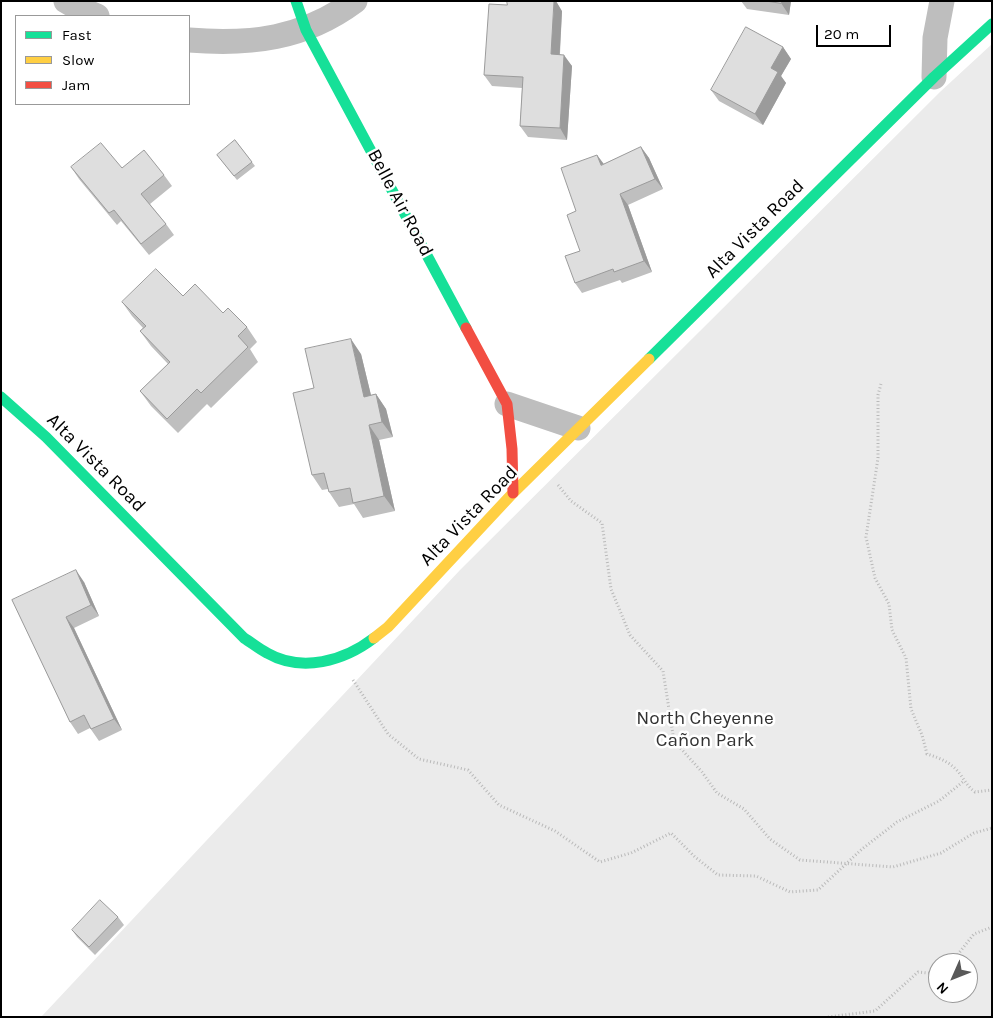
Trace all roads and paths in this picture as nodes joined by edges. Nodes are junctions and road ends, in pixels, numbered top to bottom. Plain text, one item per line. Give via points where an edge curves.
1 (66, 1) edge
2 (296, 1) edge
3 (355, 1) edge
4 (942, 1) edge
5 (95, 15) edge
6 (992, 24) edge
7 (306, 30) junction
8 (190, 40) edge
9 (934, 77) junction
10 (881, 384) dead end
11 (1, 397) edge
12 (507, 404) junction
13 (578, 428) junction
14 (542, 465) junction
15 (514, 493) junction
16 (339, 658) junction
17 (964, 781) junction
18 (992, 790) edge
19 (992, 828) edge
20 (846, 864) junction
21 (992, 927) edge
22 (959, 953) edge
23 (928, 973) edge
24 (828, 1017) edge

1 - 5 street
2 - 7 street, Belle Air Road
3 - 7 street
4 - 9 street via 935,38
6 - 9 street, Alta Vista Road
7 - 8 street via 256,41
7 - 12 street, Belle Air Road
9 - 13 street, Alta Vista Road
10 - 17 path via 877,418 878,458 866,537 875,578 889,604 892,630 906,658 912,709 927,754 952,765
11 - 16 street, Alta Vista Road via 46,437 244,638 268,654 294,663 317,663
12 - 13 street
12 - 15 street, Belle Air Road
13 - 14 street, Alta Vista Road
14 - 15 street, Alta Vista Road
14 - 20 path via 571,501 602,523 611,589 630,635 663,671 674,741 717,793 744,809 770,839 800,860
15 - 16 street, Alta Vista Road via 388,627 362,647
16 - 20 path via 388,734 419,759 468,770 499,805 555,831 600,862 631,853 671,833 718,875 756,876 790,892 818,890
17 - 18 path via 975,792
17 - 20 path via 939,801 897,822
19 - 20 path via 974,833 941,853 893,867
21 - 22 path via 974,934
23 - 24 path via 918,972 874,1010

